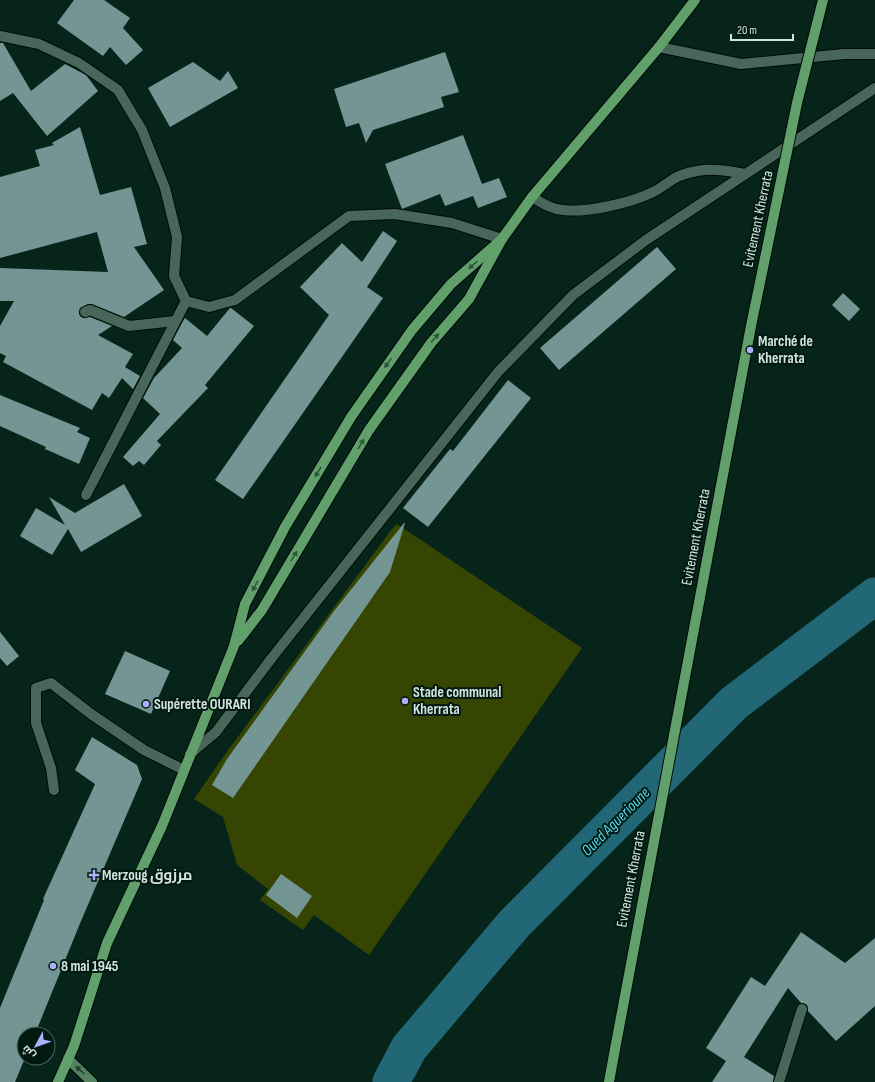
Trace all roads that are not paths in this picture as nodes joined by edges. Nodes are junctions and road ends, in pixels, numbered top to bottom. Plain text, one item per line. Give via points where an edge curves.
1 (695, 0) edge
2 (823, 0) edge
3 (0, 36) edge
4 (659, 47) junction
5 (875, 54) edge
6 (875, 88) edge
7 (745, 174) junction
8 (532, 197) junction
9 (502, 239) junction
10 (186, 301) junction
11 (85, 312) dead end
12 (175, 321) junction
13 (86, 495) dead end
14 (234, 646) junction
15 (190, 754) junction
16 (184, 770) junction
17 (54, 790) dead end
18 (802, 1009) dead end
19 (68, 1059) junction
20 (58, 1082) edge
21 (92, 1082) edge
22 (609, 1082) edge
23 (779, 1082) edge

1 - 4 main road
2 - 22 main road, Evitement Kherrata, bridge via 798,103 751,326
3 - 10 street via 39,44 80,63 118,90 142,130 165,188 177,237 174,276
4 - 5 street via 741,64 844,54
4 - 8 main road
6 - 7 street
7 - 8 street via 722,170 698,171 679,176 652,193 619,204 583,210 563,210 545,205
7 - 15 street via 646,240 573,296 498,372 216,732
8 - 9 main road
9 - 10 street via 452,223 395,214 349,216 235,300 209,307
14 -> 9 main road via 262,610 369,430 431,343 469,299
9 -> 14 main road via 451,284 412,330 351,417 285,527 245,604
10 - 12 street
11 - 12 street via 90,310 129,326
12 - 13 street
14 - 15 main road
15 - 16 main road
16 - 17 street via 144,750 51,683 36,688 36,723 51,768
16 - 19 main road via 162,826 107,943
18 - 23 street
19 - 20 main road
21 -> 19 main road

